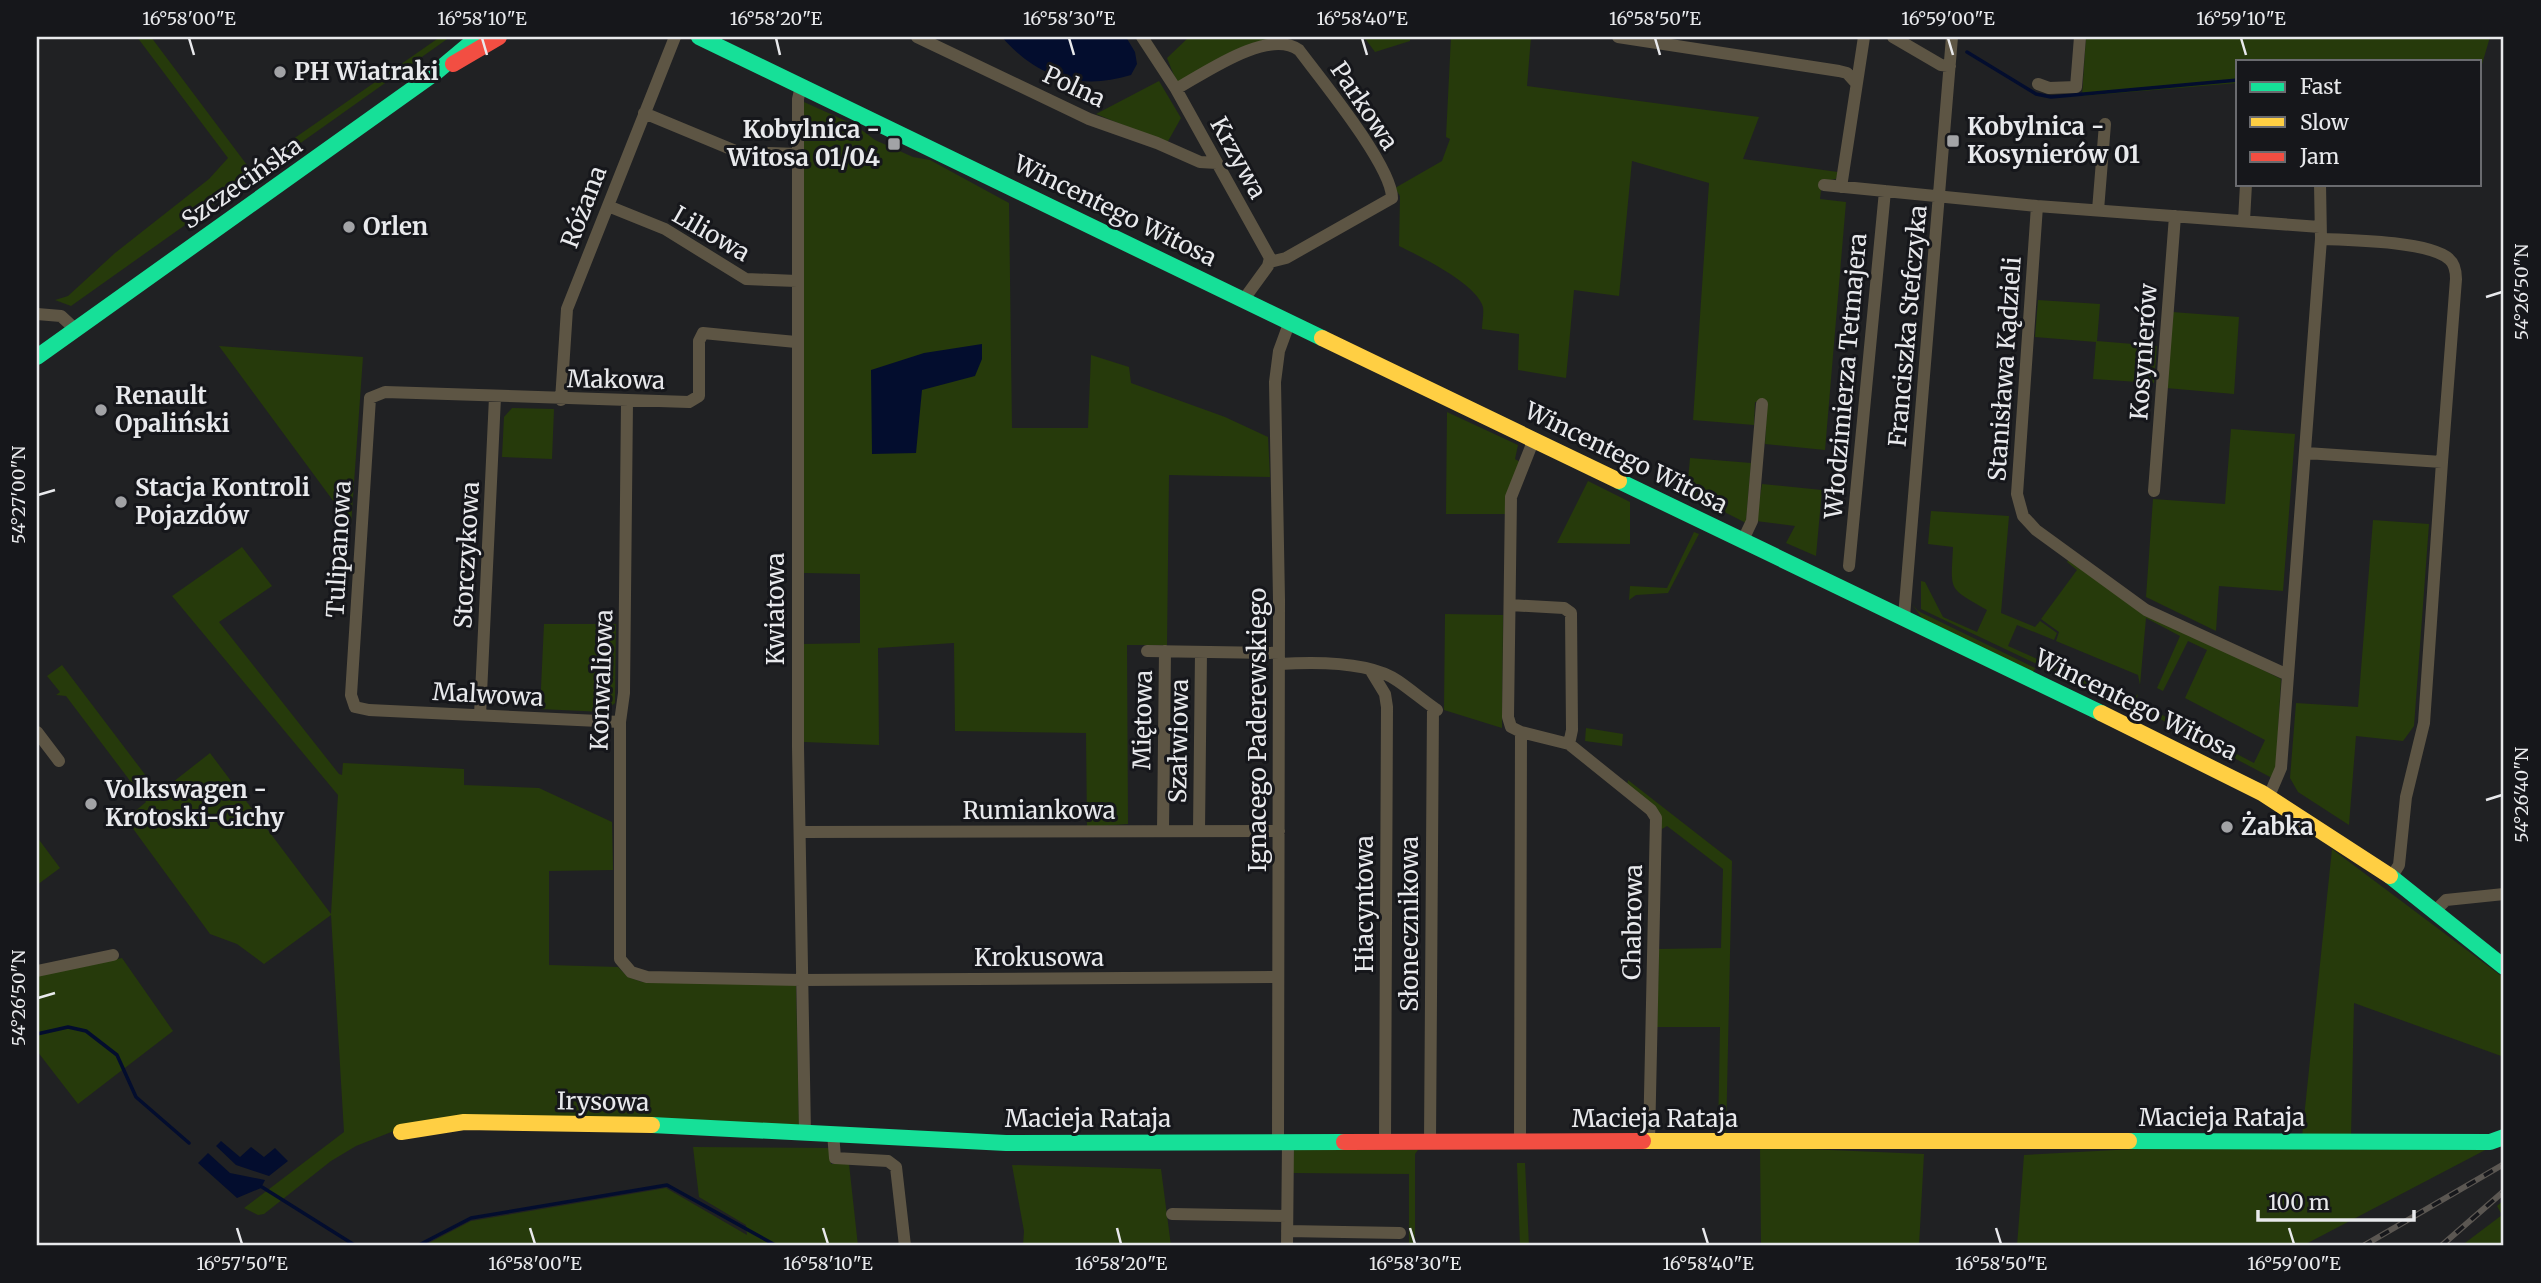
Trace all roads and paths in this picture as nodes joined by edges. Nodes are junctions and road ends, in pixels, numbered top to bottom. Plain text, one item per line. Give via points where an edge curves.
1 (478, 37) edge
2 (499, 37) edge
3 (675, 37) edge
4 (700, 37) edge
5 (918, 37) edge
6 (1142, 37) edge
7 (1618, 37) edge
8 (1864, 37) edge
9 (1893, 37) edge
10 (1952, 37) edge
11 (2080, 37) edge
12 (1950, 66) junction
13 (435, 73) junction
14 (1856, 83) junction
15 (2038, 83) dead end
16 (801, 86) junction
17 (1175, 89) junction
18 (644, 113) junction
19 (2105, 124) dead end
20 (797, 153) junction
21 (1217, 163) junction
22 (1824, 185) dead end
23 (2246, 186) edge
24 (2320, 186) edge
25 (1841, 187) junction
26 (1885, 191) junction
27 (1940, 196) junction
28 (608, 206) junction
29 (2038, 206) junction
30 (2098, 210) junction
31 (2175, 216) junction
32 (2244, 221) junction
33 (2320, 233) junction
34 (1270, 262) junction
35 (797, 281) junction
36 (1244, 299) junction
37 (37, 314) edge
38 (1290, 321) junction
39 (75, 329) junction
40 (796, 342) junction
41 (37, 357) edge
42 (373, 395) joint
43 (495, 397) junction
44 (561, 400) junction
45 (627, 402) junction
46 (1762, 404) dead end
47 (1534, 439) junction
48 (2306, 453) junction
49 (2442, 462) junction
50 (2154, 491) dead end
51 (1743, 540) junction
52 (1849, 566) dead end
53 (1510, 605) junction
54 (1904, 617) junction
55 (1147, 651) dead end
56 (1165, 652) junction
57 (1201, 652) junction
58 (1279, 658) junction
59 (1371, 671) junction
60 (2288, 675) junction
61 (355, 707) joint
62 (480, 715) junction
63 (620, 722) junction
64 (37, 732) edge
65 (1521, 732) junction
66 (1569, 744) junction
67 (59, 761) dead end
68 (2269, 796) junction
69 (1163, 831) junction
70 (1199, 831) junction
71 (1279, 831) junction
72 (800, 832) junction
73 (2392, 876) junction
74 (2504, 894) edge
75 (2436, 910) junction
76 (113, 955) dead end
77 (620, 959) joint
78 (2504, 967) edge
79 (37, 971) edge
80 (1278, 977) junction
81 (801, 980) junction
82 (401, 1132) dead end
83 (805, 1133) junction
84 (833, 1133) junction
85 (2504, 1137) edge
86 (1520, 1141) junction
87 (1283, 1142) junction
88 (1385, 1142) junction
89 (1430, 1142) junction
90 (1649, 1142) junction
91 (1172, 1214) dead end
92 (1287, 1216) junction
93 (1287, 1231) junction
94 (1400, 1233) dead end
95 (905, 1246) edge
96 (1287, 1246) edge

1 - 13 street, Szczecińska
2 - 13 street, Szczecińska
3 - 18 street, Różana
4 - 16 street, Wincentego Witosa
5 - 21 street, Polna via 1088,119 1200,162
6 - 17 street, Krzywa
7 - 14 street via 1839,71
8 - 14 street
9 - 12 street
10 - 12 street, Franciszka Stefczyka
11 - 15 street via 2076,87 2049,88
12 - 27 street, Franciszka Stefczyka
13 - 39 street, Szczecińska
14 - 25 street
16 - 20 street, Kwiatowa
16 - 36 street, Wincentego Witosa
17 - 21 street, Krzywa
17 - 34 street, Parkowa via 1234,56 1277,42 1292,45 1352,121 1387,178 1392,198 1286,258
18 - 20 street via 738,152
18 - 28 street, Różana
19 - 30 street
20 - 35 street, Kwiatowa
21 - 34 street, Krzywa
22 - 25 street
23 - 32 street
24 - 33 street
25 - 26 street
26 - 27 street
26 - 52 street, Włodzimierza Tetmajera
27 - 29 street
27 - 54 street, Franciszka Stefczyka
28 - 35 street, Liliowa via 666,229 746,279
28 - 44 street, Różana via 567,309
29 - 30 street
29 - 60 street, Stanisława Kądzieli via 2017,494 2024,516 2036,530 2146,610
30 - 31 street
31 - 32 street
31 - 50 street, Kosynierów
32 - 33 street
33 - 48 street
33 - 49 street via 2400,244 2441,255 2454,265
34 - 36 street
35 - 40 street, Kwiatowa
36 - 38 street, Wincentego Witosa
37 - 39 street via 61,316
38 - 47 street, Wincentego Witosa
38 - 58 street, Ignacego Paderewskiego via 1279,351 1275,382
39 - 41 street, Szczecińska
40 - 45 street, Makowa via 707,332 699,341 697,399
40 - 72 street, Kwiatowa
42 - 43 street, Makowa
42 - 61 street, Tulipanowa via 351,695
43 - 44 street, Makowa
43 - 62 street, Storczykowa
44 - 45 street, Makowa
45 - 63 street, Konwaliowa
46 - 51 street via 1752,521
47 - 51 street, Wincentego Witosa
47 - 53 street via 1511,497
48 - 49 street
48 - 60 street
49 - 73 street via 2424,723 2406,797 2399,865
51 - 54 street, Wincentego Witosa
53 - 65 street via 1508,717 1511,727
53 - 66 street via 1564,607 1571,613
54 - 68 street, Wincentego Witosa
55 - 56 street
56 - 57 street
56 - 69 street, Miętowa
57 - 58 street
57 - 70 street, Szałwiowa
58 - 59 street
58 - 71 street, Ignacego Paderewskiego
59 - 88 street, Hiacyntowa via 1387,707
59 - 89 street, Słonecznikowa via 1396,680 1435,709
60 - 68 street via 2281,768
61 - 62 street, Malwowa
62 - 63 street, Malwowa
63 - 77 street, Konwaliowa
64 - 67 street
65 - 66 street, Chabrowa
65 - 86 street
66 - 90 street, Chabrowa via 1656,818
68 - 73 street, Wincentego Witosa
69 - 70 street, Rumiankowa
69 - 72 street, Rumiankowa
70 - 71 street, Rumiankowa
71 - 80 street, Ignacego Paderewskiego
72 - 81 street, Kwiatowa
73 - 75 street, Wincentego Witosa
74 - 75 street via 2446,900
75 - 78 street, Wincentego Witosa
76 - 79 street
77 - 81 street, Krokusowa via 631,972 646,977
80 - 81 street, Krokusowa
80 - 87 street, Ignacego Paderewskiego
81 - 83 street, Kwiatowa
82 - 83 street, Irysowa via 464,1122 639,1124
83 - 84 street, Macieja Rataja
84 - 87 street, Macieja Rataja via 1006,1143
84 - 95 street via 835,1158 888,1161 896,1167
85 - 90 street, Macieja Rataja via 2490,1142
86 - 89 street, Macieja Rataja
86 - 90 street, Macieja Rataja
87 - 88 street, Macieja Rataja
87 - 92 street, Ignacego Paderewskiego
88 - 89 street, Macieja Rataja
91 - 92 street
92 - 93 street, Ignacego Paderewskiego
93 - 94 street
93 - 96 street, Ignacego Paderewskiego

